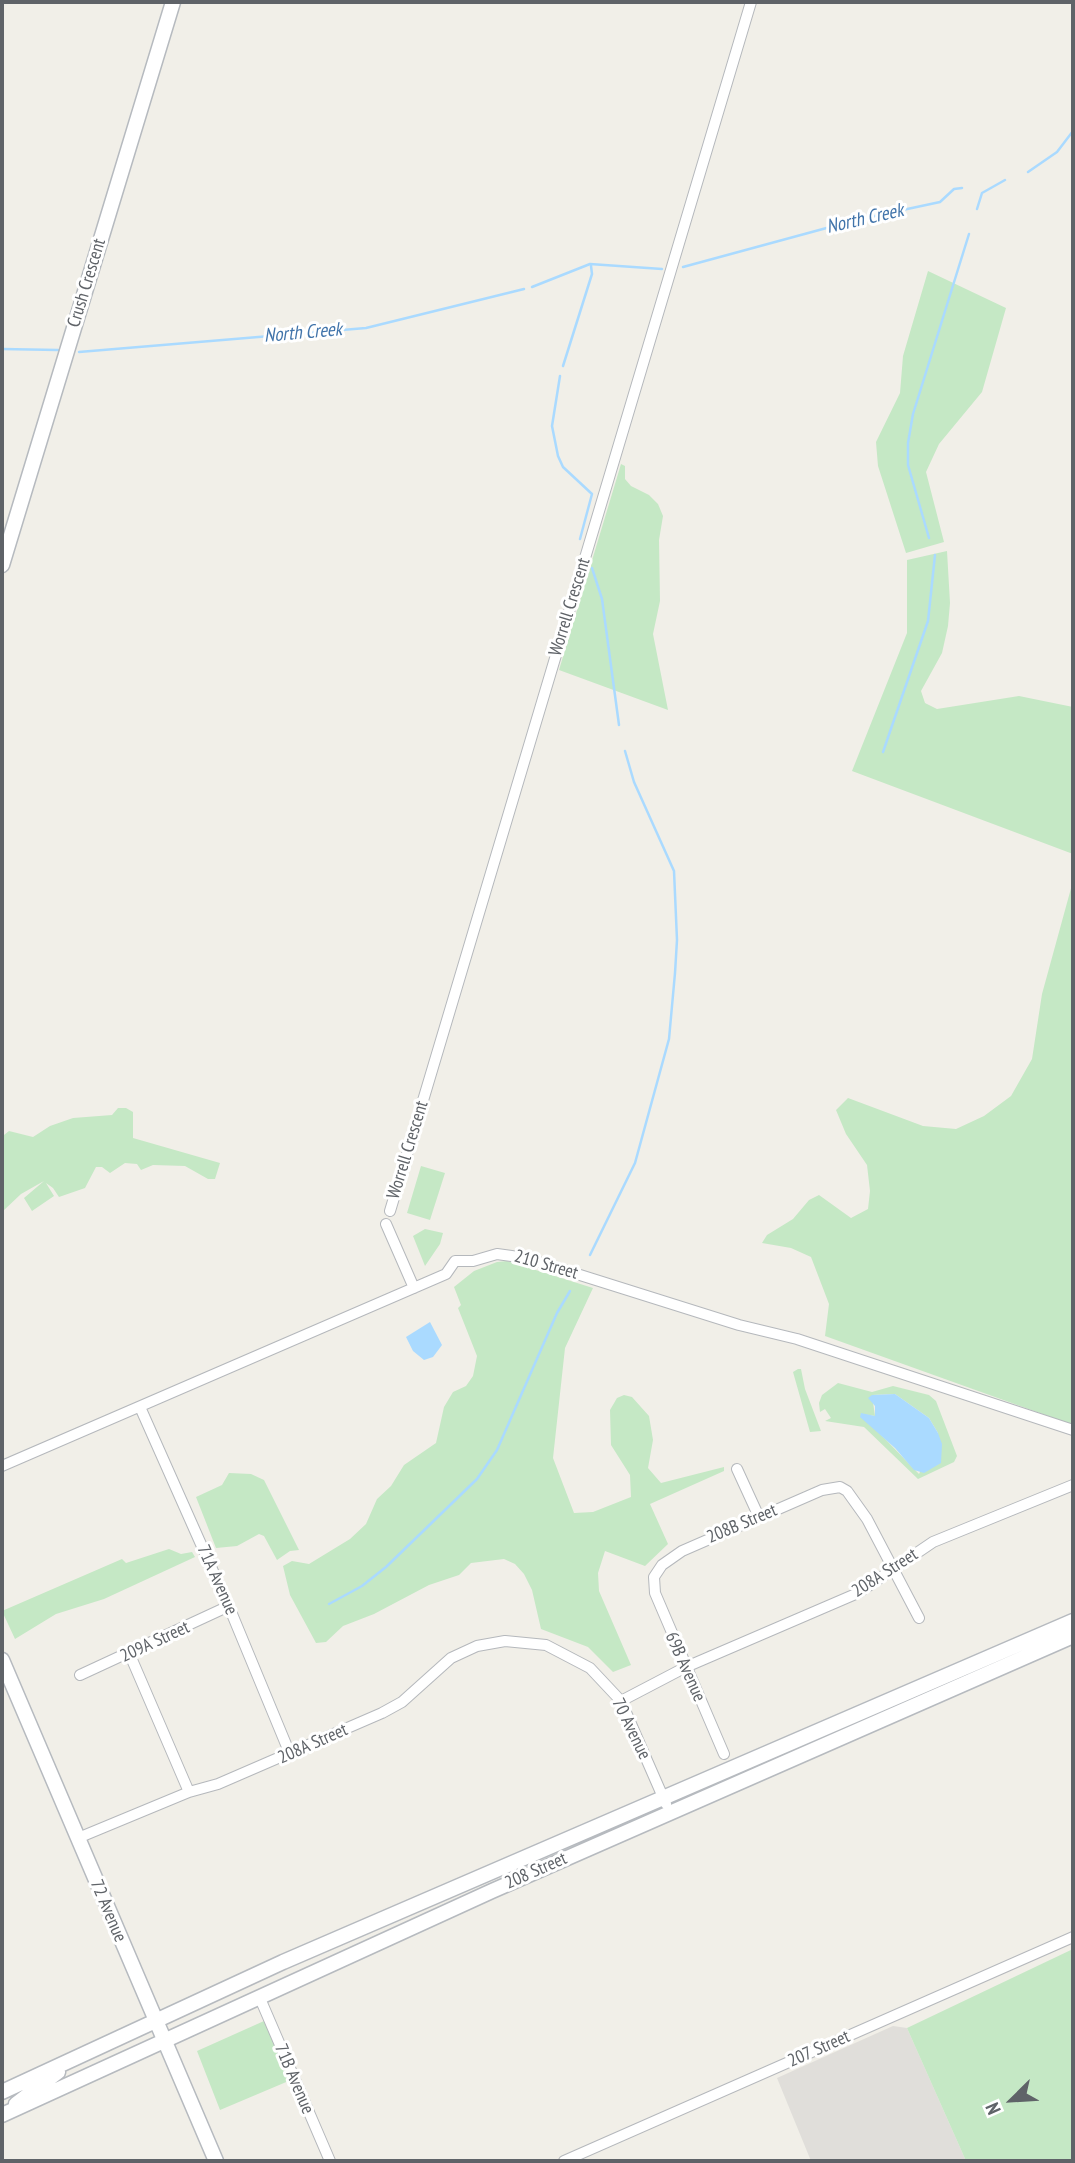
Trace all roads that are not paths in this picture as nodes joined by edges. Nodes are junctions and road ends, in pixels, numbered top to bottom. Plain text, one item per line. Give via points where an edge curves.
1 (173, 2) edge
2 (751, 2) edge
3 (2, 565) edge
4 (390, 1211) dead end
5 (386, 1224) dead end
6 (414, 1288) junction
7 (140, 1407) junction
8 (1073, 1430) edge
9 (2, 1466) edge
10 (737, 1469) dead end
11 (1073, 1485) edge
12 (759, 1517) junction
13 (892, 1570) junction
14 (654, 1577) joint
15 (229, 1606) junction
16 (919, 1618) dead end
17 (1073, 1621) edge
18 (1073, 1636) edge
19 (537, 1643) joint
20 (130, 1655) junction
21 (2, 1660) edge
22 (686, 1667) junction
23 (80, 1675) dead end
24 (621, 1701) junction
25 (724, 1754) dead end
26 (290, 1755) junction
27 (189, 1792) junction
28 (667, 1806) junction
29 (78, 1838) junction
30 (1073, 1937) edge
31 (283, 1962) junction
32 (259, 1996) junction
33 (155, 2021) junction
34 (164, 2043) junction
35 (2, 2092) edge
36 (3, 2115) edge
37 (216, 2161) edge
38 (330, 2161) edge
39 (564, 2161) edge

1 - 3 main road, Crush Crescent
2 - 4 street, Worrell Crescent
5 - 6 street
6 - 7 street, 210 Street
6 - 8 street, 210 Street via 446,1274 455,1261 512,1255 797,1339
7 - 9 street, 210 Street
7 - 15 street, 71A Avenue
10 - 12 street
11 - 13 street, 208A Street via 933,1542
12 - 13 street, 208B Street via 827,1488 840,1487 867,1518
12 - 14 street, 208B Street via 681,1551
13 - 16 street
13 - 22 street, 208A Street via 858,1593
14 - 22 street, 69B Avenue via 663,1617
15 - 20 street, 209A Street
15 - 26 street, 71A Avenue
17 - 28 main road, 208 Street
18 - 28 main road, 208 Street
19 - 24 street, 70 Avenue via 590,1668
19 - 26 street, 208A Street via 505,1641 477,1646 452,1658 402,1702
20 - 23 street, 209A Street
20 - 27 street
21 - 29 main road, 72 Avenue
22 - 24 street, 208A Street
22 - 25 street, 69B Avenue
24 - 28 street, 70 Avenue
26 - 27 street, 208A Street
27 - 29 street, 208A Street
28 - 31 main road, 208 Street
28 - 32 main road, 208 Street
29 - 33 main road, 72 Avenue
30 - 39 street, 207 Street
31 - 33 main road, 208 Street
31 - 34 main road via 250,1990 174,2027
32 - 34 main road, 208 Street
32 - 38 street, 71B Avenue
33 - 34 main road, 72 Avenue
33 - 35 main road, 208 Street
33 - 36 main road via 133,2039 61,2071
34 - 36 main road, 208 Street
34 - 37 main road, 72 Avenue

